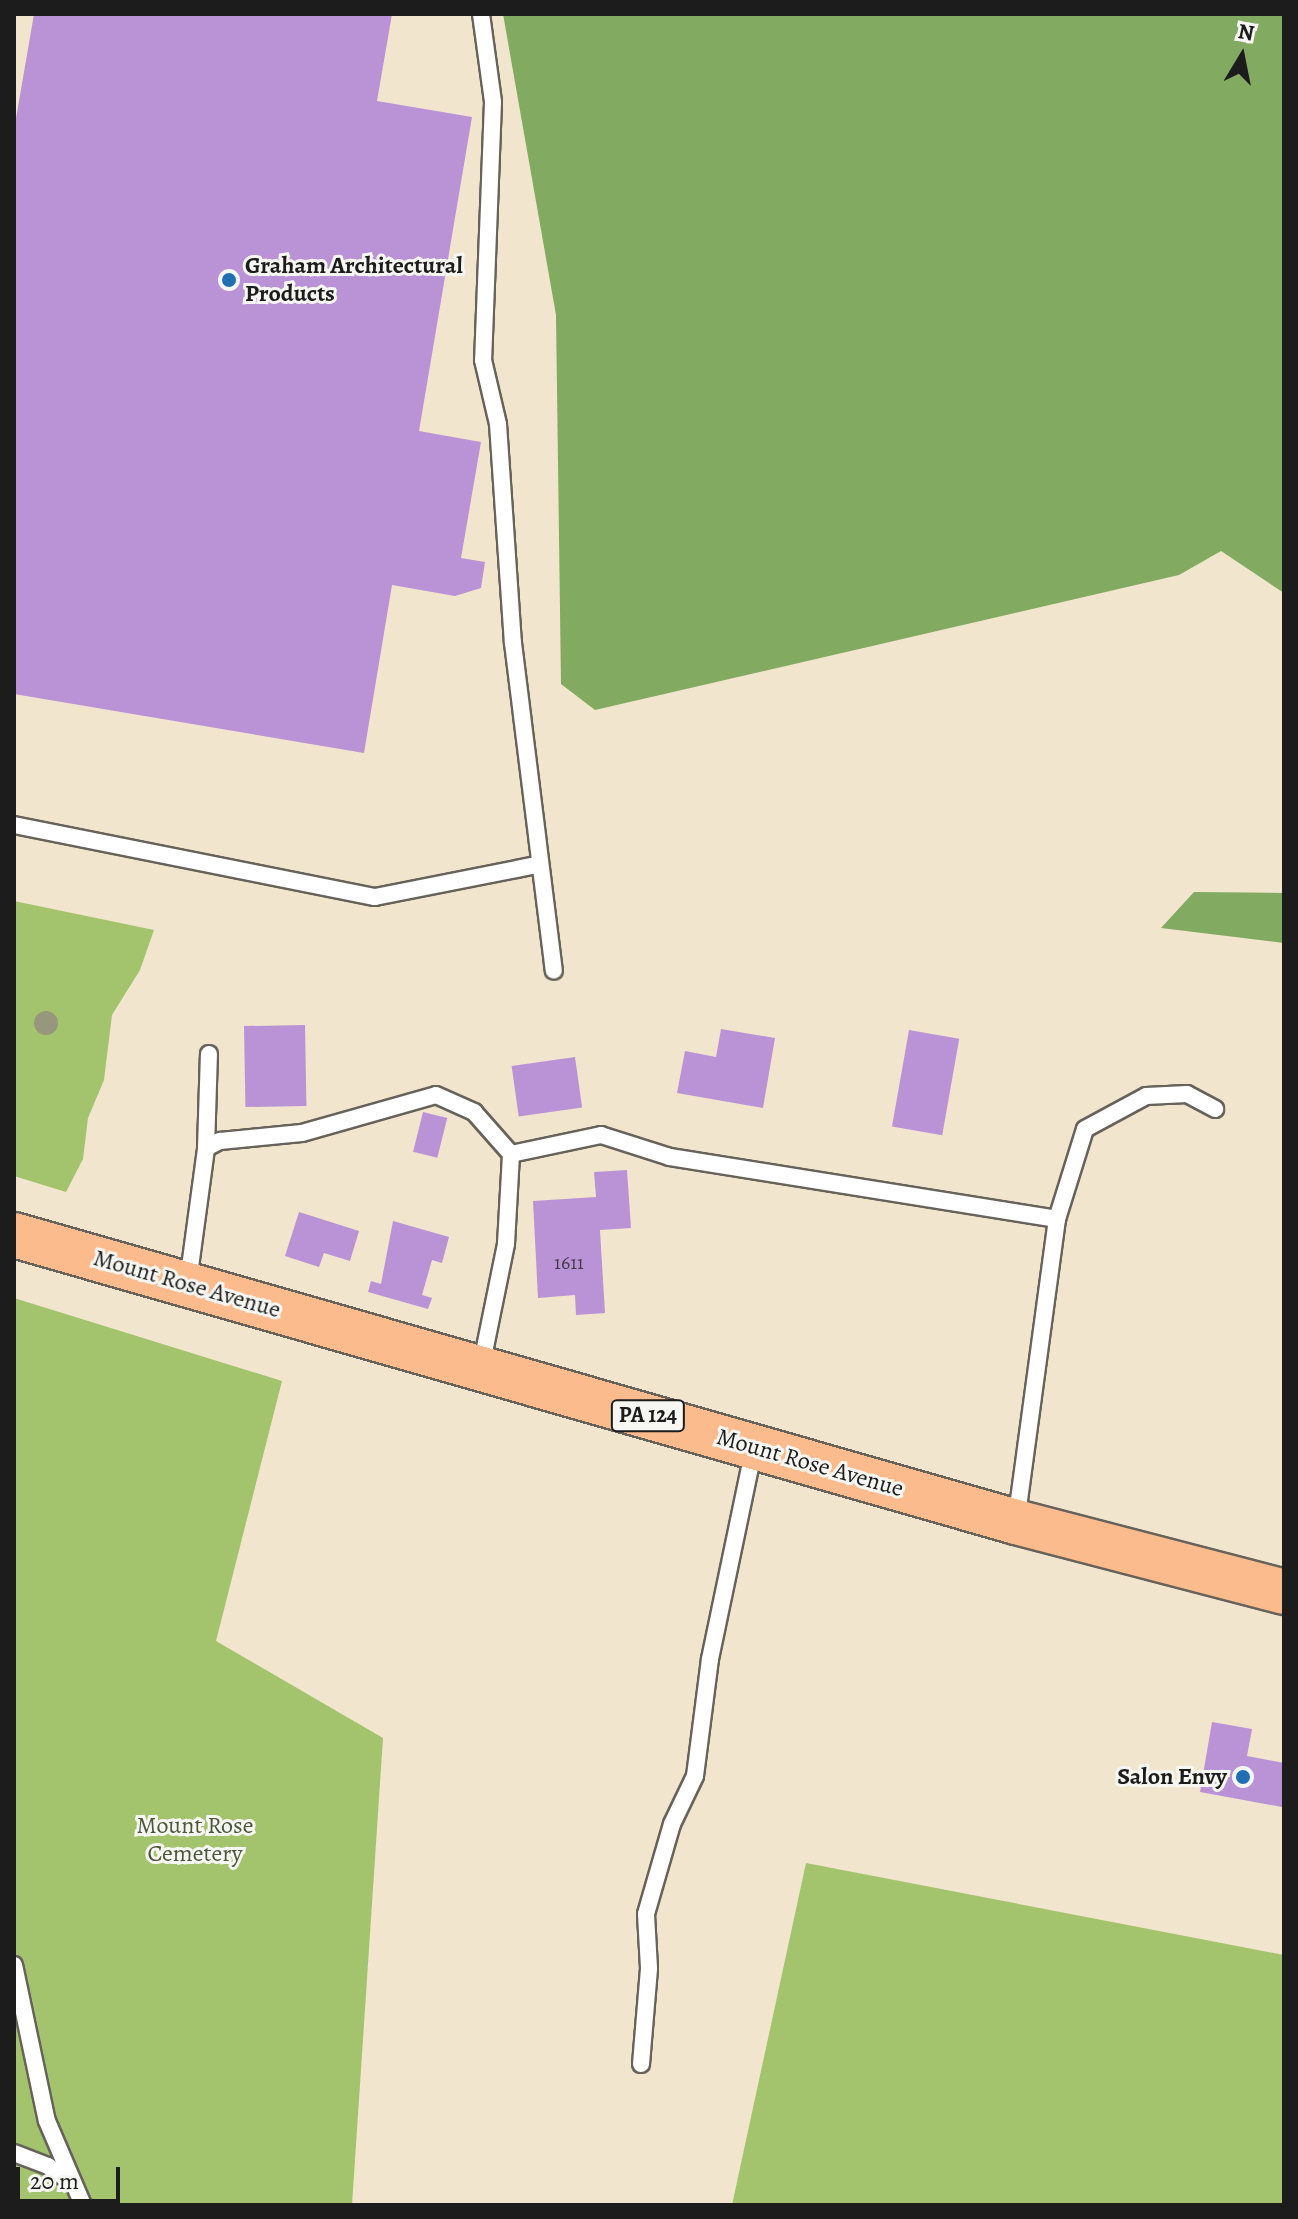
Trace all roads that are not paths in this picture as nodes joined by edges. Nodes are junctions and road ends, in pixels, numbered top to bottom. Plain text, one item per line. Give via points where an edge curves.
1 (481, 14) edge
2 (14, 825) edge
3 (537, 865) junction
4 (554, 970) dead end
5 (209, 1054) dead end
6 (1215, 1109) dead end
7 (206, 1148) junction
8 (511, 1154) junction
9 (1057, 1219) junction
10 (14, 1235) edge
11 (188, 1284) junction
12 (480, 1368) junction
13 (754, 1447) junction
14 (1016, 1522) junction
15 (1284, 1592) edge
16 (14, 1965) edge
17 (17, 1996) edge
18 (641, 2064) dead end
19 (14, 2153) edge
20 (73, 2184) junction
21 (83, 2205) edge

1 - 3 lane via 493,102 483,360 498,424 513,643
2 - 3 lane via 375,897
3 - 4 lane
5 - 7 lane
6 - 9 lane via 1187,1094 1146,1096 1085,1129
7 - 8 lane via 240,1137 302,1133 436,1095 474,1112
7 - 11 lane
8 - 9 lane via 601,1135 670,1157
8 - 12 lane via 506,1244
9 - 14 lane
10 - 11 main road, Mount Rose Avenue / PA 124
11 - 12 main road, Mount Rose Avenue / PA 124
12 - 13 main road, Mount Rose Avenue / PA 124
13 - 14 main road, Mount Rose Avenue / PA 124
13 - 18 lane via 712,1645 695,1776 672,1824 646,1914 649,1968
14 - 15 main road, Mount Rose Avenue / PA 124
16 - 17 lane
17 - 20 lane via 47,2121
19 - 20 lane via 48,2166
20 - 21 lane

